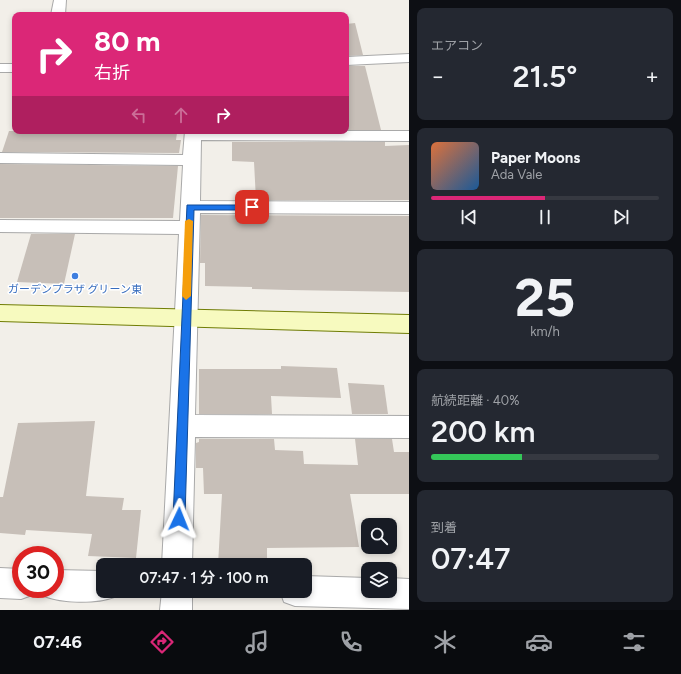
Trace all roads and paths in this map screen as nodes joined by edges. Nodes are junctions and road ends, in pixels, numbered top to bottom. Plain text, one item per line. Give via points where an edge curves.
1 (60, 0) edge
2 (58, 12) edge
3 (409, 58) edge
4 (349, 61) edge
5 (0, 68) edge
6 (12, 68) edge
7 (193, 134) edge
8 (265, 134) edge
9 (409, 136) edge
10 (0, 158) edge
11 (192, 160) junction
12 (190, 207) junction
13 (409, 208) edge
14 (0, 226) edge
15 (189, 228) junction
16 (0, 313) edge
17 (186, 317) junction
18 (409, 324) edge
19 (182, 426) junction
20 (409, 427) edge
21 (178, 558) edge
22 (0, 583) edge
23 (12, 584) edge
24 (64, 585) edge
25 (96, 586) edge
26 (312, 591) edge
27 (409, 594) edge
28 (177, 598) edge
29 (176, 610) edge

1 - 2 street
3 - 4 street
5 - 6 street
7 - 11 street
8 - 9 street
10 - 11 street
11 - 12 street
12 - 13 street
12 - 15 street
14 - 15 street
15 - 17 street
16 - 17 street
17 - 18 street
17 - 19 street
19 - 20 street
19 - 21 street
22 - 23 street
24 - 25 street
26 - 27 street
28 - 29 street

